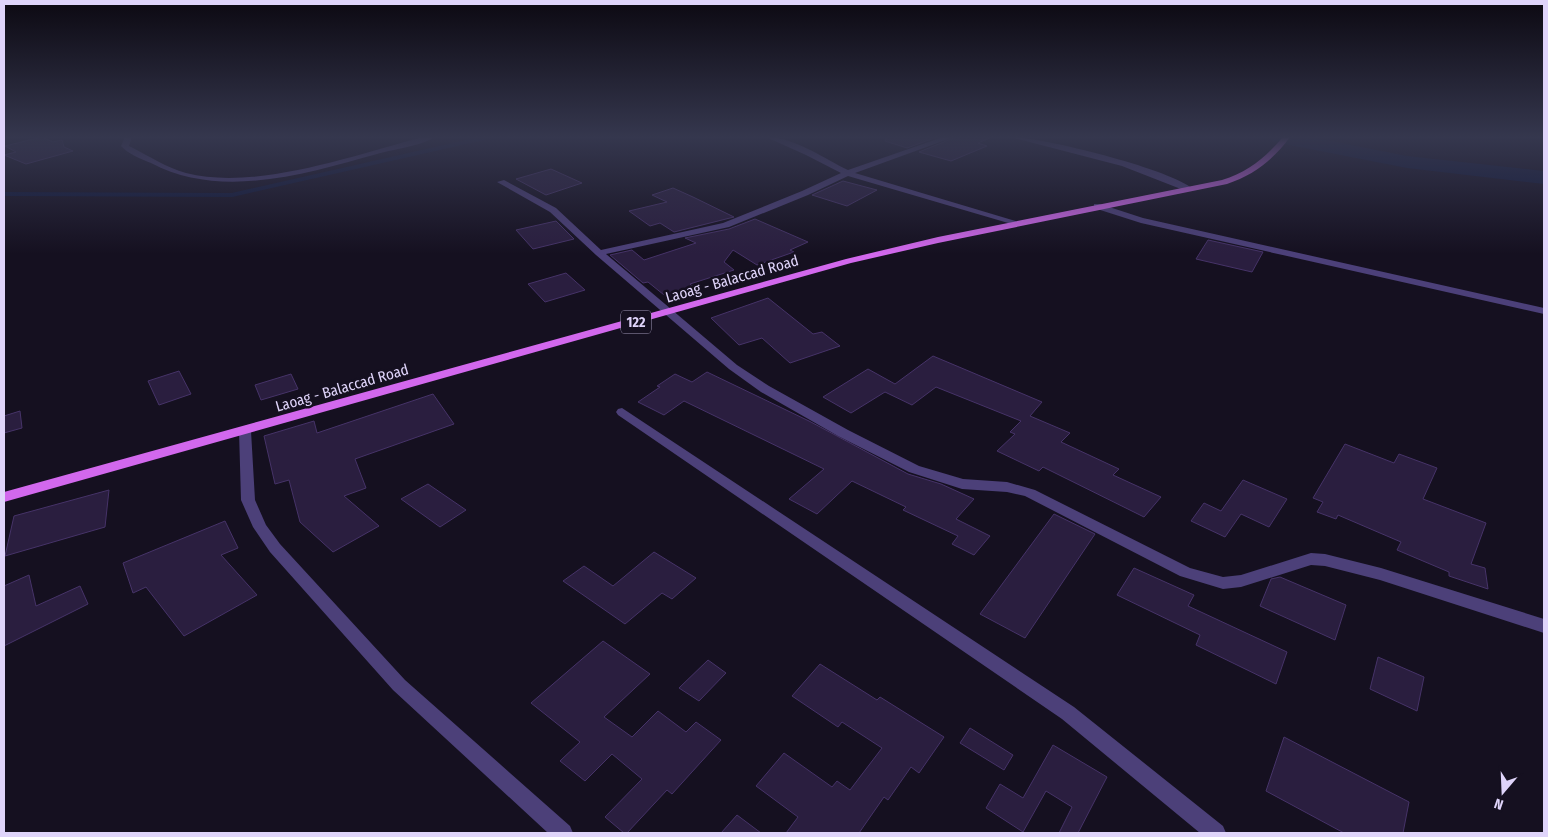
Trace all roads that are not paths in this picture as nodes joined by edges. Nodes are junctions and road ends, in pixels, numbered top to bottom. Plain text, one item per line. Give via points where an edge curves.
1 (188, 176) edge
2 (254, 176) edge
3 (841, 176) edge
4 (857, 176) edge
5 (1161, 176) edge
6 (1243, 176) edge
7 (501, 182) dead end
8 (1189, 189) junction
9 (1097, 206) junction
10 (1018, 223) junction
11 (599, 253) junction
12 (1544, 311) edge
13 (670, 312) junction
14 (622, 412) dead end
15 (246, 431) junction
16 (4, 497) edge
17 (1544, 626) edge
18 (563, 833) edge
19 (1216, 833) edge

1 - 2 street via 234,179
3 - 11 street via 726,225
4 - 10 street
5 - 8 street
6 - 8 main road, Laoag - Balaccad Road / 122
7 - 11 street via 553,210
8 - 9 main road, Laoag - Balaccad Road / 122
9 - 10 main road, Laoag - Balaccad Road / 122
9 - 12 street via 1141,220
10 - 13 main road, Laoag - Balaccad Road / 122 via 849,261
11 - 13 street
13 - 15 main road, Laoag - Balaccad Road / 122
13 - 17 street via 747,377 882,454 946,480 1030,493 1204,579 1241,582 1312,559 1325,560 1381,574
14 - 19 street via 1068,713
15 - 16 main road, Laoag - Balaccad Road / 122
15 - 18 street via 248,500 260,527 275,548 399,685

